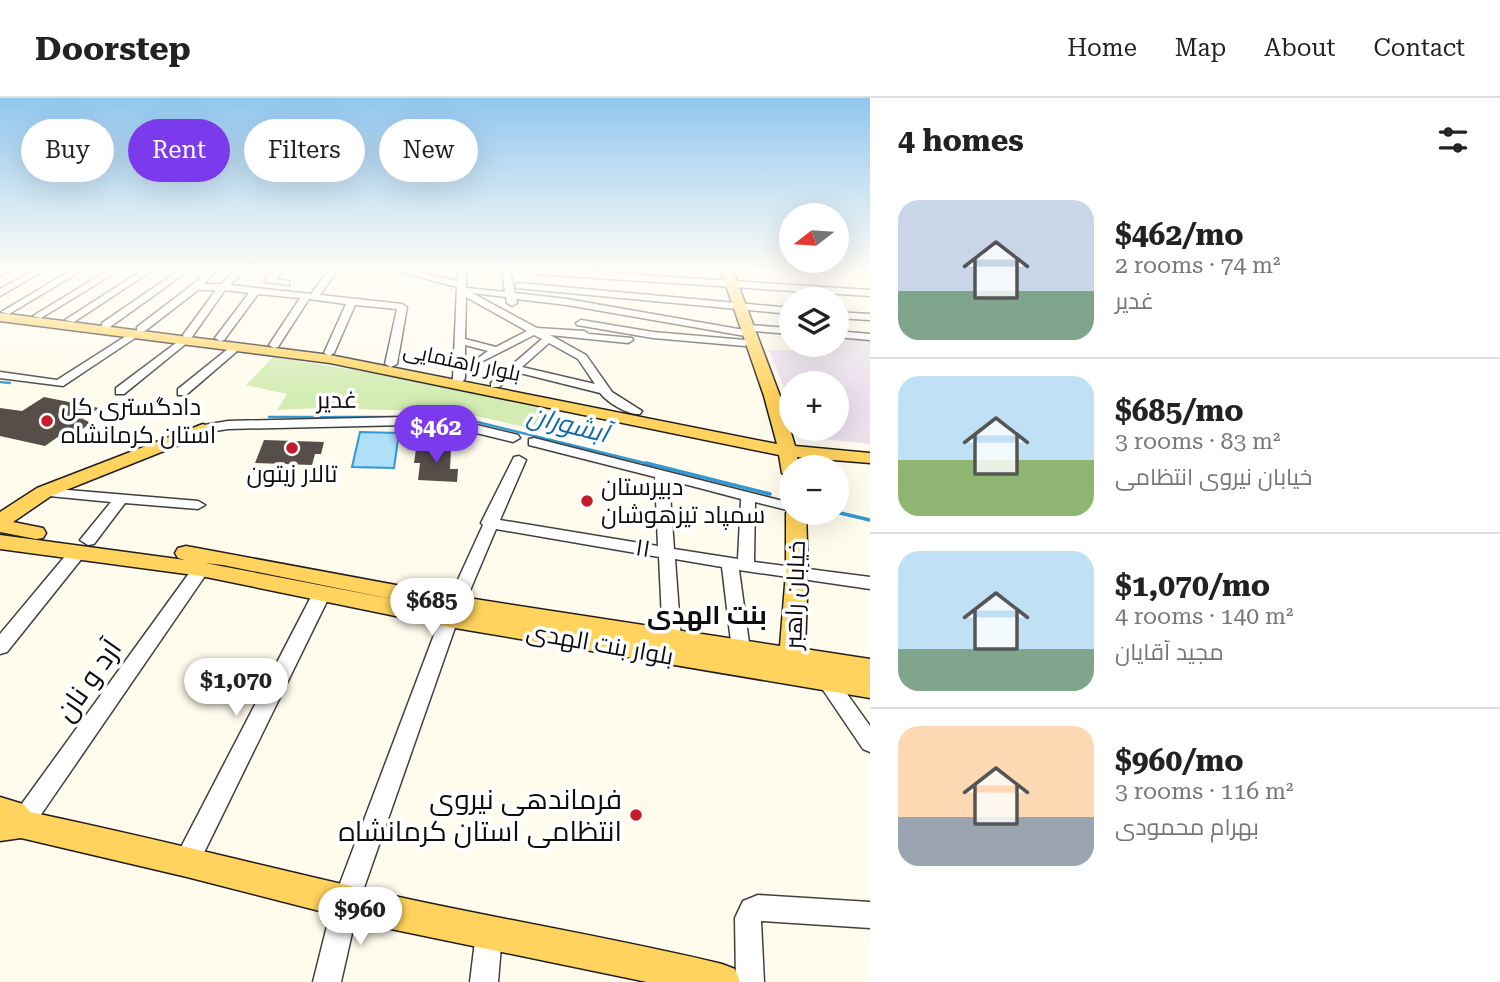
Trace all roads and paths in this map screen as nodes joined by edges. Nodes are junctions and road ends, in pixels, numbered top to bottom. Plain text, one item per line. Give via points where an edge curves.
1 (44, 312) edge
2 (82, 312) edge
3 (124, 312) edge
4 (162, 312) edge
5 (204, 312) edge
6 (238, 312) edge
7 (298, 312) edge
8 (347, 312) edge
9 (401, 312) edge
10 (462, 312) edge
11 (500, 312) edge
12 (511, 312) edge
13 (571, 312) edge
14 (622, 312) edge
15 (742, 312) edge
16 (2, 314) edge
17 (38, 316) junction
18 (849, 316) edge
19 (870, 317) edge
20 (70, 320) junction
21 (512, 320) junction
22 (106, 325) junction
23 (138, 331) junction
24 (534, 331) junction
25 (583, 331) junction
26 (779, 332) edge
27 (751, 335) junction
28 (849, 335) edge
29 (186, 337) junction
30 (870, 337) edge
31 (220, 338) junction
32 (548, 339) junction
33 (460, 341) junction
34 (274, 345) junction
35 (238, 346) junction
36 (497, 350) junction
37 (330, 353) junction
38 (582, 357) junction
39 (483, 358) dead end
40 (391, 364) junction
41 (512, 368) junction
42 (0, 375) edge
43 (458, 381) junction
44 (495, 386) junction
45 (604, 390) junction
46 (120, 391) dead end
47 (182, 392) dead end
48 (636, 411) dead end
49 (203, 429) junction
50 (513, 438) dead end
51 (534, 442) dead end
52 (787, 447) junction
53 (870, 452) edge
54 (788, 455) edge
55 (870, 458) edge
56 (519, 460) dead end
57 (662, 477) junction
58 (44, 492) junction
59 (122, 498) junction
60 (748, 498) junction
61 (0, 505) edge
62 (198, 505) dead end
63 (779, 505) edge
64 (489, 523) junction
65 (0, 524) edge
66 (796, 525) edge
67 (0, 542) edge
68 (82, 546) junction
69 (665, 552) junction
70 (738, 564) junction
71 (201, 569) junction
72 (797, 572) junction
73 (870, 583) edge
74 (322, 593) junction
75 (452, 612) junction
76 (672, 640) junction
77 (0, 647) edge
78 (741, 650) junction
79 (794, 668) junction
80 (870, 669) edge
81 (828, 682) junction
82 (870, 688) edge
83 (870, 743) edge
84 (7, 821) edge
85 (187, 861) junction
86 (346, 902) junction
87 (870, 915) edge
88 (489, 933) junction
89 (622, 970) edge
90 (327, 982) edge
91 (484, 982) edge
92 (722, 982) edge
93 (750, 982) edge

1 - 17 street
2 - 20 street
3 - 22 street
4 - 23 street
5 - 29 street
6 - 31 street
7 - 34 street
8 - 37 street
9 - 40 street
10 - 33 street
11 - 21 street
12 - 21 street
13 - 25 street
14 - 27 street
15 - 27 main road
16 - 17 main road, بلوار راهنمایی
16 - 23 main road, بلوار راهنمایی
17 - 20 main road, بلوار راهنمایی
18 - 19 street
20 - 22 main road, بلوار راهنمایی
21 - 24 street
22 - 23 main road, بلوار راهنمایی
23 - 29 main road, بلوار راهنمایی
23 - 42 street via 59,384
24 - 25 street
24 - 32 street
24 - 36 street
25 - 27 street via 655,341
25 - 38 street
26 - 27 street
27 - 52 main road
28 - 30 street
29 - 31 main road, بلوار راهنمایی
29 - 35 main road, بلوار راهنمایی
29 - 46 street
31 - 34 main road, بلوار راهنمایی
32 - 38 street
32 - 41 street
33 - 36 street
33 - 43 street
34 - 37 main road, بلوار راهنمایی
35 - 43 main road, بلوار راهنمایی
35 - 47 street
36 - 39 street
37 - 40 main road, بلوار راهنمایی
38 - 45 street
40 - 43 main road, بلوار راهنمایی
41 - 44 street
41 - 45 street
43 - 44 main road, بلوار راهنمایی
43 - 52 main road, بلوار راهنمایی via 722,441
44 - 52 main road, بلوار راهنمایی
45 - 48 street
49 - 50 street, غدیر via 407,421 460,425
49 - 58 main road
49 - 61 main road via 169,434 34,485
51 - 57 street
52 - 53 main road, بلوار راهنمایی
52 - 54 main road
52 - 55 main road, بلوار راهنمایی
56 - 64 street
57 - 60 street
57 - 69 street
58 - 59 street
58 - 65 main road
59 - 62 street
59 - 68 street
60 - 63 street
60 - 70 street
64 - 69 street, ۱۱
64 - 75 street
65 - 68 main road, بلوار بنت الهدی
66 - 72 main road, خیابان راهبر
67 - 68 main road, بلوار بنت الهدی
68 - 71 main road, بلوار بنت الهدی
68 - 75 main road, بلوار بنت الهدی via 223,558
68 - 77 street
69 - 70 street, ۱۱
69 - 76 street
70 - 72 street, ۱۱
70 - 78 street
71 - 74 main road, بلوار بنت الهدی
71 - 84 street, آرد و نان
72 - 73 street, ۱۱
72 - 79 main road, خیابان راهبر
74 - 75 main road, بلوار بنت الهدی
74 - 85 street
75 - 76 main road, بلوار بنت الهدی
75 - 79 main road, بلوار بنت الهدی
75 - 86 street
76 - 78 main road, بلوار بنت الهدی
78 - 79 main road, بلوار بنت الهدی
79 - 80 main road, بلوار بنت الهدی
79 - 81 main road, بلوار بنت الهدی
81 - 82 main road, بلوار بنت الهدی
81 - 83 street
84 - 85 main road
85 - 86 main road
86 - 88 main road
86 - 90 street
87 - 93 street via 752,910 748,918
88 - 89 main road
88 - 91 street
89 - 92 main road

